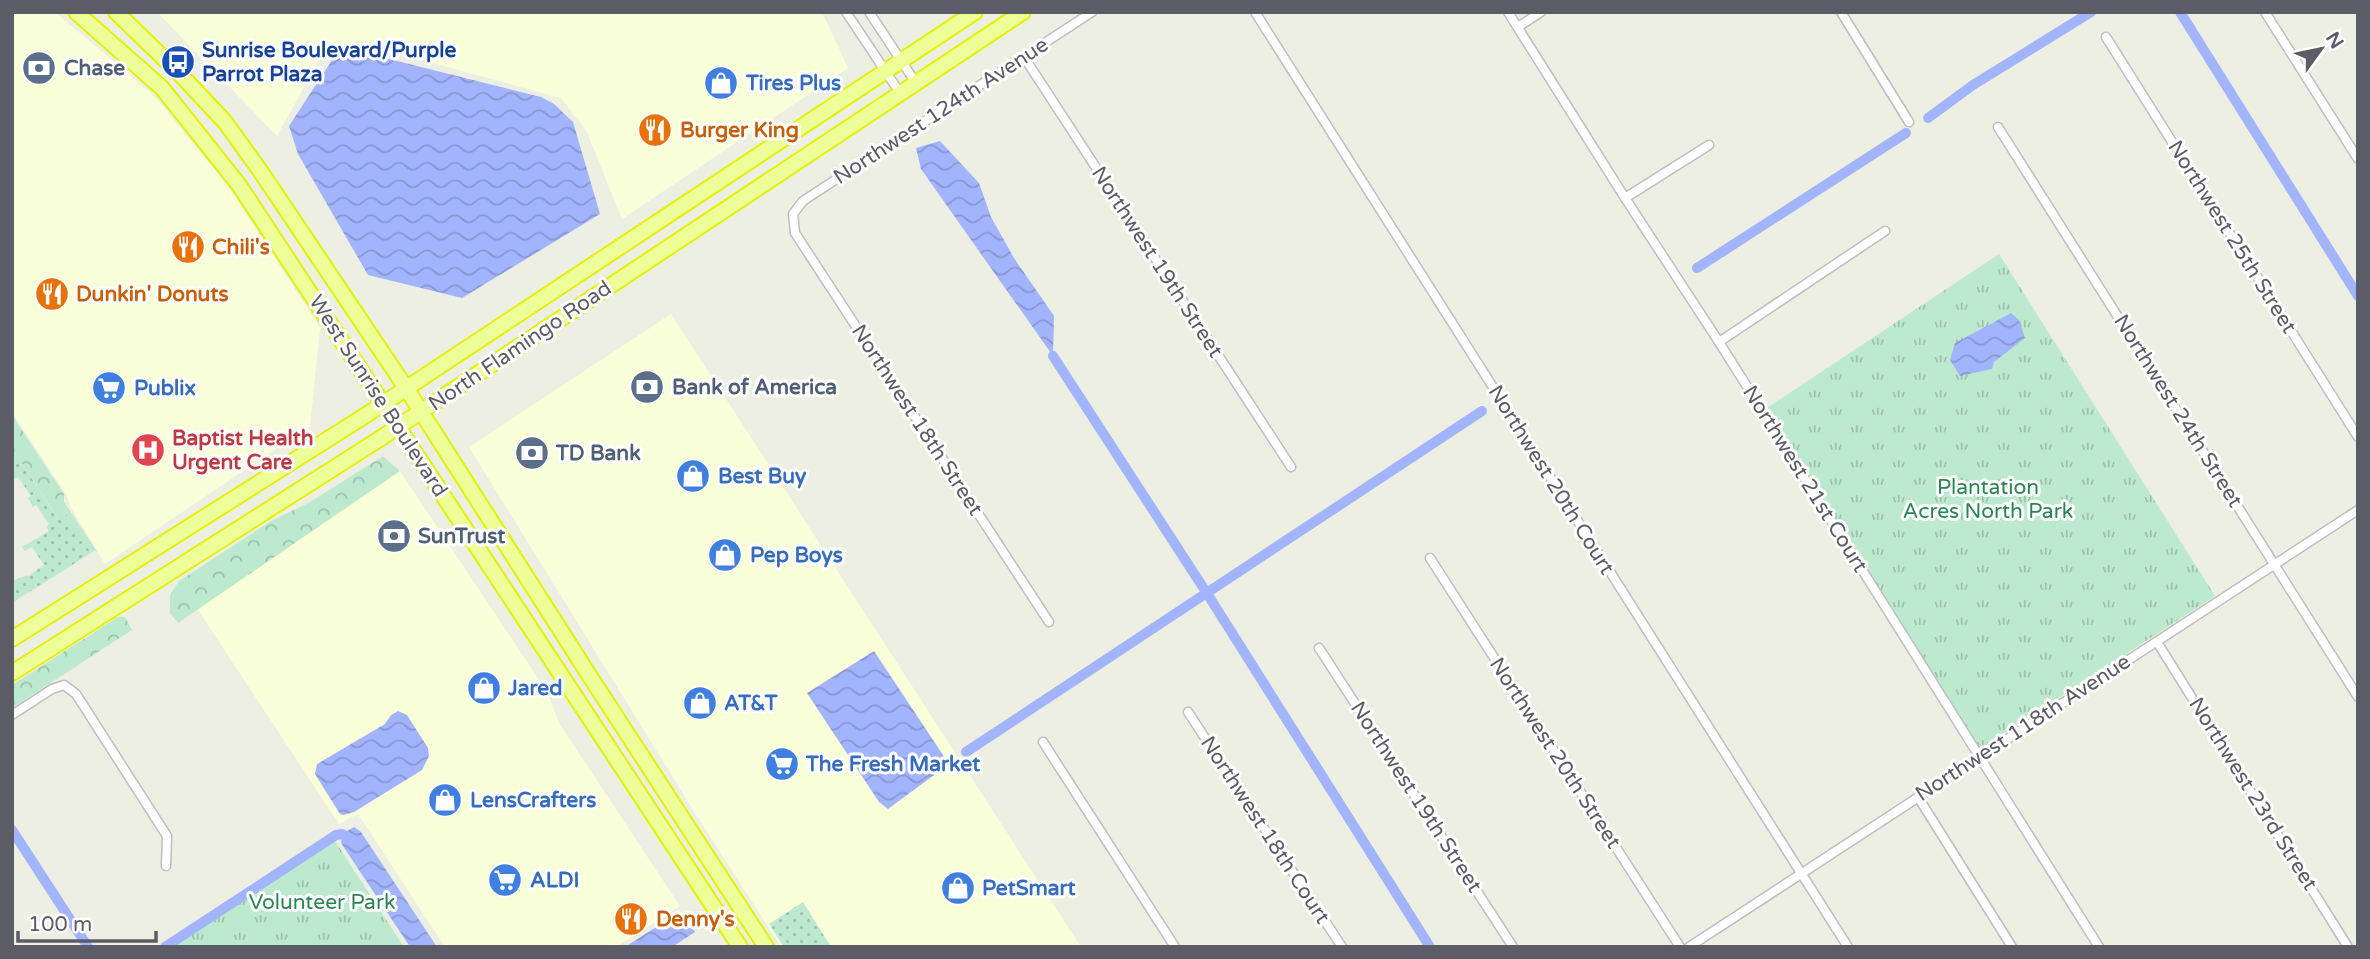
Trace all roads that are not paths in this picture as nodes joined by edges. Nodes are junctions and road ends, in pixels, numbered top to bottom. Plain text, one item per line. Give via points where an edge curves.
1 (76, 12) edge
2 (116, 12) edge
3 (846, 12) edge
4 (869, 12) edge
5 (975, 12) edge
6 (1023, 12) edge
7 (1092, 12) edge
8 (1255, 12) edge
9 (1508, 12) edge
10 (1541, 12) edge
11 (1841, 12) edge
12 (2265, 12) edge
13 (1518, 27) junction
14 (2106, 37) dead end
15 (1024, 57) junction
16 (901, 61) junction
17 (884, 72) junction
18 (916, 83) junction
19 (901, 93) junction
20 (1909, 122) dead end
21 (1998, 127) dead end
22 (1709, 145) dead end
23 (2358, 159) edge
24 (1625, 198) junction
25 (793, 214) joint
26 (1885, 231) dead end
27 (1719, 342) junction
28 (406, 388) junction
29 (383, 404) junction
30 (421, 412) junction
31 (398, 426) junction
32 (2358, 437) edge
33 (1291, 467) dead end
34 (2358, 510) edge
35 (1430, 558) dead end
36 (2276, 564) junction
37 (1049, 622) dead end
38 (12, 639) edge
39 (2157, 642) junction
40 (1319, 648) dead end
41 (12, 673) edge
42 (2358, 697) edge
43 (1188, 712) dead end
44 (12, 715) edge
45 (1043, 742) dead end
46 (1979, 757) junction
47 (1918, 797) junction
48 (166, 866) dead end
49 (1801, 873) junction
50 (740, 947) edge
51 (766, 947) edge
52 (1175, 947) edge
53 (1342, 947) edge
54 (1513, 947) edge
55 (1681, 947) edge
56 (1689, 947) edge
57 (1848, 947) edge
58 (2012, 947) edge
59 (2099, 947) edge
60 (2348, 947) edge

1 - 29 highway, West Sunrise Boulevard via 162,88 239,185
2 - 28 highway, West Sunrise Boulevard via 234,133
3 - 17 street
4 - 16 street
5 - 16 highway, North Flamingo Road
6 - 18 highway, North Flamingo Road
7 - 15 street, Northwest 124th Avenue
8 - 49 street, Northwest 20th Court
9 - 13 street, Northwest 21st Court
10 - 13 street
11 - 20 street
12 - 23 street
13 - 24 street, Northwest 21st Court
14 - 32 street, Northwest 25th Street
15 - 25 street, Northwest 124th Avenue via 803,201
15 - 33 street, Northwest 19th Street
16 - 17 highway, North Flamingo Road
16 - 18 street
17 - 19 street
17 - 28 highway, North Flamingo Road
18 - 19 highway, North Flamingo Road
19 - 30 highway, North Flamingo Road
21 - 36 street, Northwest 24th Street
22 - 24 street
24 - 27 street, Northwest 21st Court
25 - 37 street, Northwest 18th Street via 796,233
26 - 27 street
27 - 46 street, Northwest 21st Court
28 - 29 highway, North Flamingo Road
28 - 30 highway, West Sunrise Boulevard
29 - 31 highway, West Sunrise Boulevard
29 - 38 highway, North Flamingo Road
30 - 31 highway, North Flamingo Road
30 - 51 highway, West Sunrise Boulevard
31 - 41 highway, North Flamingo Road
31 - 50 highway, West Sunrise Boulevard
34 - 36 street, Northwest 118th Avenue
35 - 55 street, Northwest 20th Street
36 - 39 street, Northwest 118th Avenue
36 - 42 street, Northwest 24th Street
39 - 46 street, Northwest 118th Avenue
39 - 60 street, Northwest 23rd Street
40 - 54 street, Northwest 19th Street
43 - 53 street, Northwest 18th Court
44 - 48 street via 64,685 76,694 167,836
45 - 52 street
46 - 47 street, Northwest 118th Avenue
46 - 59 street, Northwest 21st Court
47 - 49 street, Northwest 118th Avenue
47 - 58 street
49 - 56 street, Northwest 118th Avenue
49 - 57 street, Northwest 20th Court

